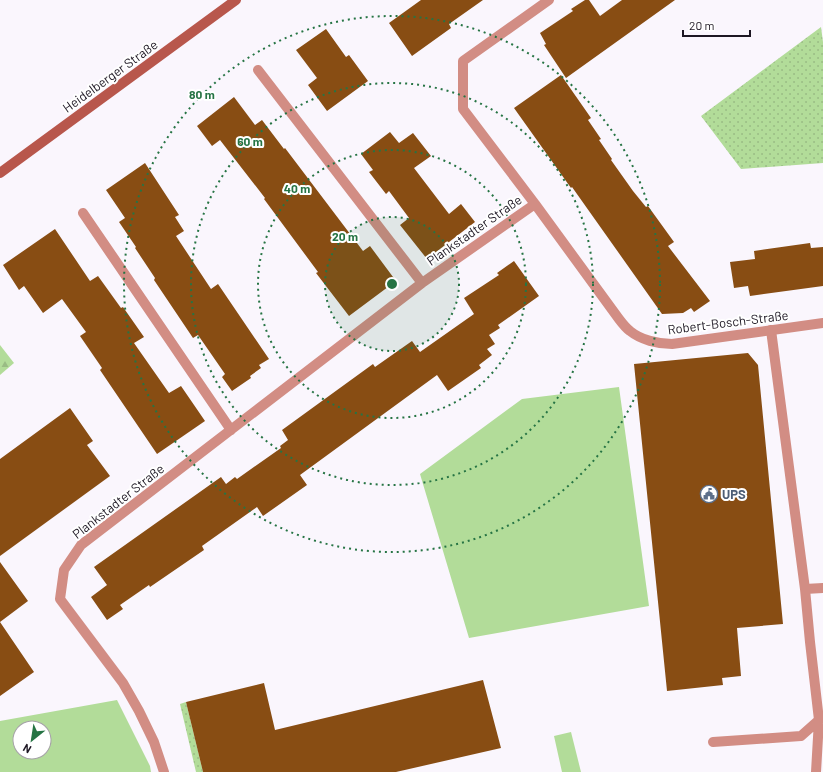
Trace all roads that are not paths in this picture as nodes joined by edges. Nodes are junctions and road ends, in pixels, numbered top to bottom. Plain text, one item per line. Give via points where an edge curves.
1 (236, 0) edge
2 (549, 0) edge
3 (258, 70) dead end
4 (0, 173) edge
5 (535, 204) junction
6 (83, 213) dead end
7 (422, 283) junction
8 (823, 323) edge
9 (771, 330) junction
10 (231, 430) junction
11 (823, 588) edge
12 (805, 589) junction
13 (821, 719) edge
14 (713, 742) dead end
15 (164, 772) edge
16 (816, 772) edge

1 - 4 street, Heidelberger Straße
2 - 5 street, Plankstadter Straße via 463,61 464,109
3 - 7 street, Plankstadter Straße
5 - 7 street, Plankstadter Straße
5 - 9 street, Robert-Bosch-Straße via 630,332 660,344 672,344
6 - 10 street
7 - 10 street, Plankstadter Straße
8 - 9 street, Robert-Bosch-Straße
9 - 12 street
10 - 15 street, Plankstadter Straße via 81,545 64,570 60,599 123,683 154,742
11 - 12 street
12 - 13 street
13 - 14 street via 801,736
13 - 16 street

